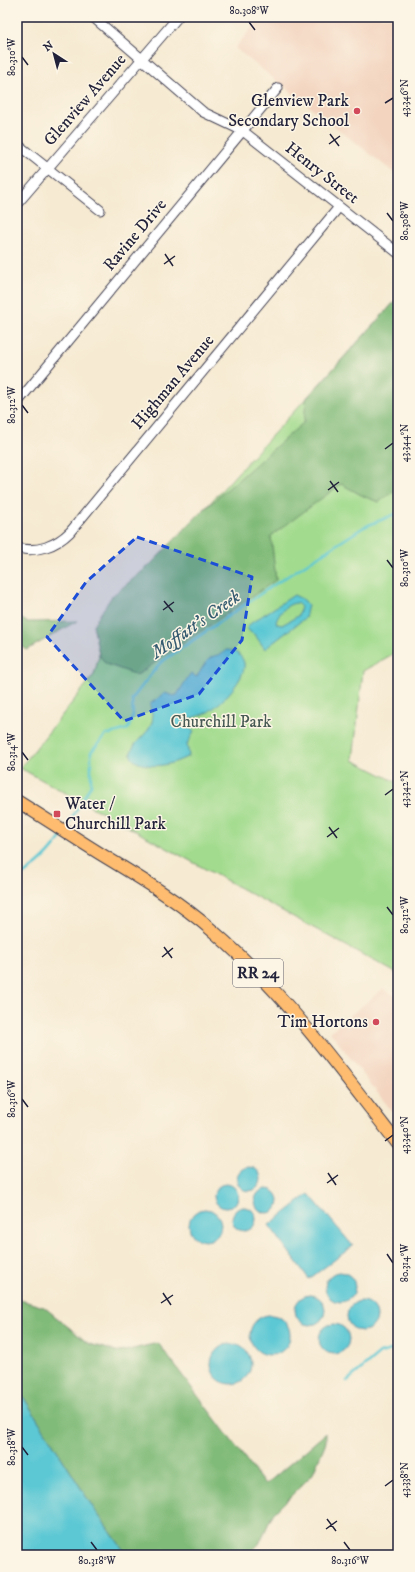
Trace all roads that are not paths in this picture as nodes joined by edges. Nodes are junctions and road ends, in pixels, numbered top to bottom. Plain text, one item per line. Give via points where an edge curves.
1 (94, 17) edge
2 (178, 17) edge
3 (141, 59) junction
4 (278, 88) dead end
5 (242, 131) junction
6 (17, 144) edge
7 (47, 168) junction
8 (17, 204) edge
9 (339, 207) junction
10 (100, 210) dead end
11 (398, 253) edge
12 (17, 403) edge
13 (17, 548) edge
14 (17, 801) edge
15 (398, 1144) edge

1 - 3 street, Henry Street
2 - 3 street, Glenview Avenue
3 - 5 street, Henry Street via 203,112
3 - 7 street, Glenview Avenue
4 - 5 street, Ravine Drive
5 - 9 street, Henry Street
5 - 12 street, Ravine Drive
6 - 7 street
7 - 8 street, Glenview Avenue
7 - 10 street
9 - 11 street, Henry Street
9 - 13 street, Highman Avenue via 70,532 45,548
14 - 15 main road, RR 24 via 146,882 213,931 254,968 301,1020

